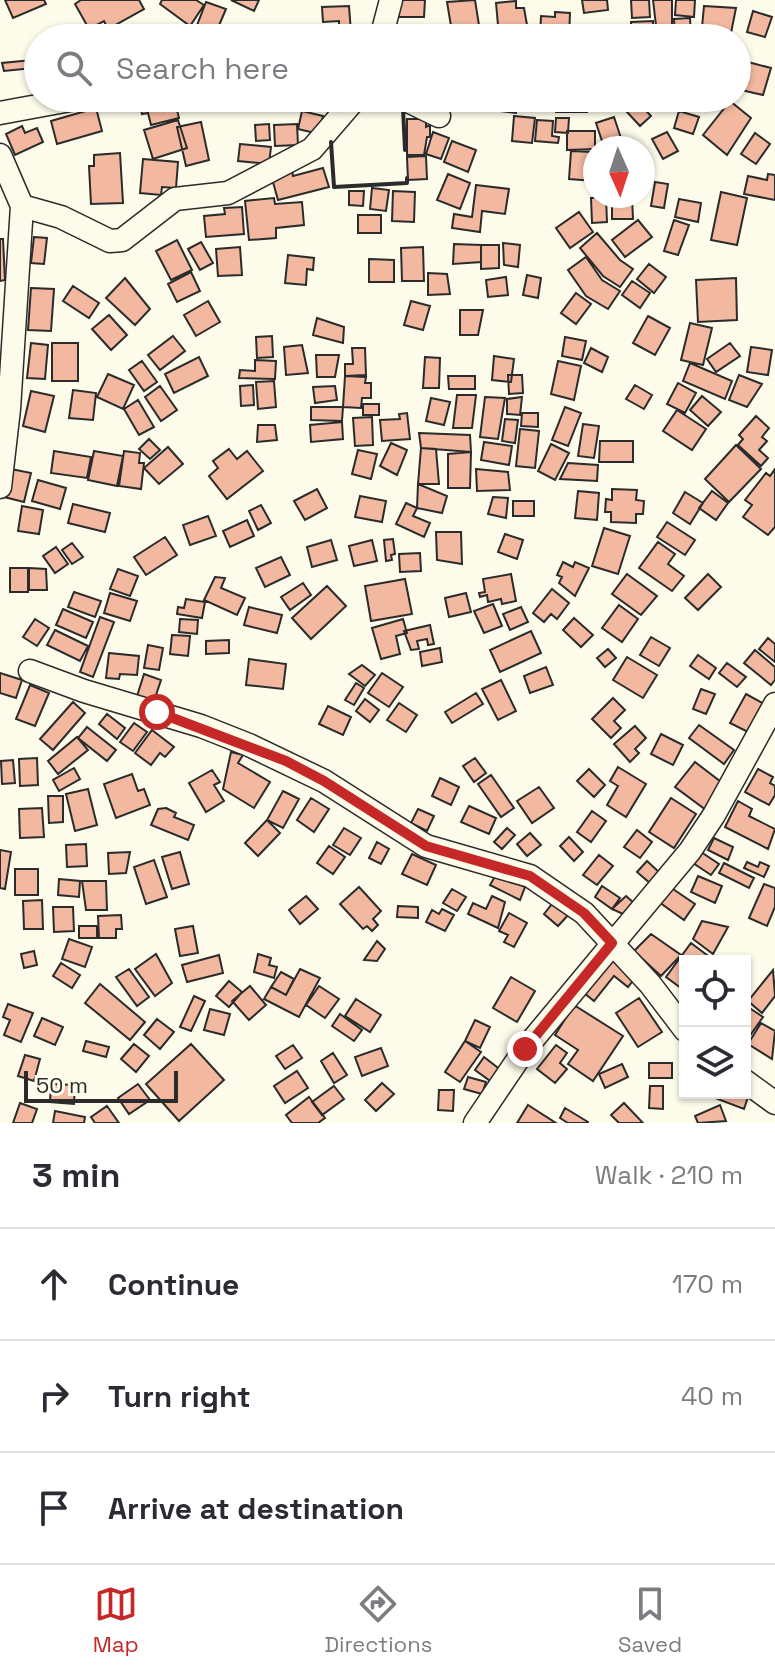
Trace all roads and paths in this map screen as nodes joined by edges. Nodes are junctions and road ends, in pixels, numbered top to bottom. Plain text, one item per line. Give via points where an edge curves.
1 (391, 0) edge
2 (385, 24) edge
3 (24, 109) edge
4 (345, 112) edge
5 (431, 112) edge
6 (0, 113) edge
7 (439, 116) dead end
8 (0, 155) edge
9 (22, 206) junction
10 (0, 487) edge
11 (30, 671) dead end
12 (775, 704) edge
13 (612, 943) junction
14 (682, 1027) edge
15 (751, 1085) edge
16 (775, 1103) edge
17 (475, 1123) edge

1 - 2 street
3 - 6 street
4 - 9 street via 324,140 300,157 228,193 175,199 122,240 110,241 61,217
5 - 7 street
8 - 9 street
9 - 10 street
11 - 13 street via 201,726 286,761 426,846 530,876 584,913
12 - 13 street via 714,815
13 - 14 street
13 - 17 street via 525,1049
15 - 16 street

